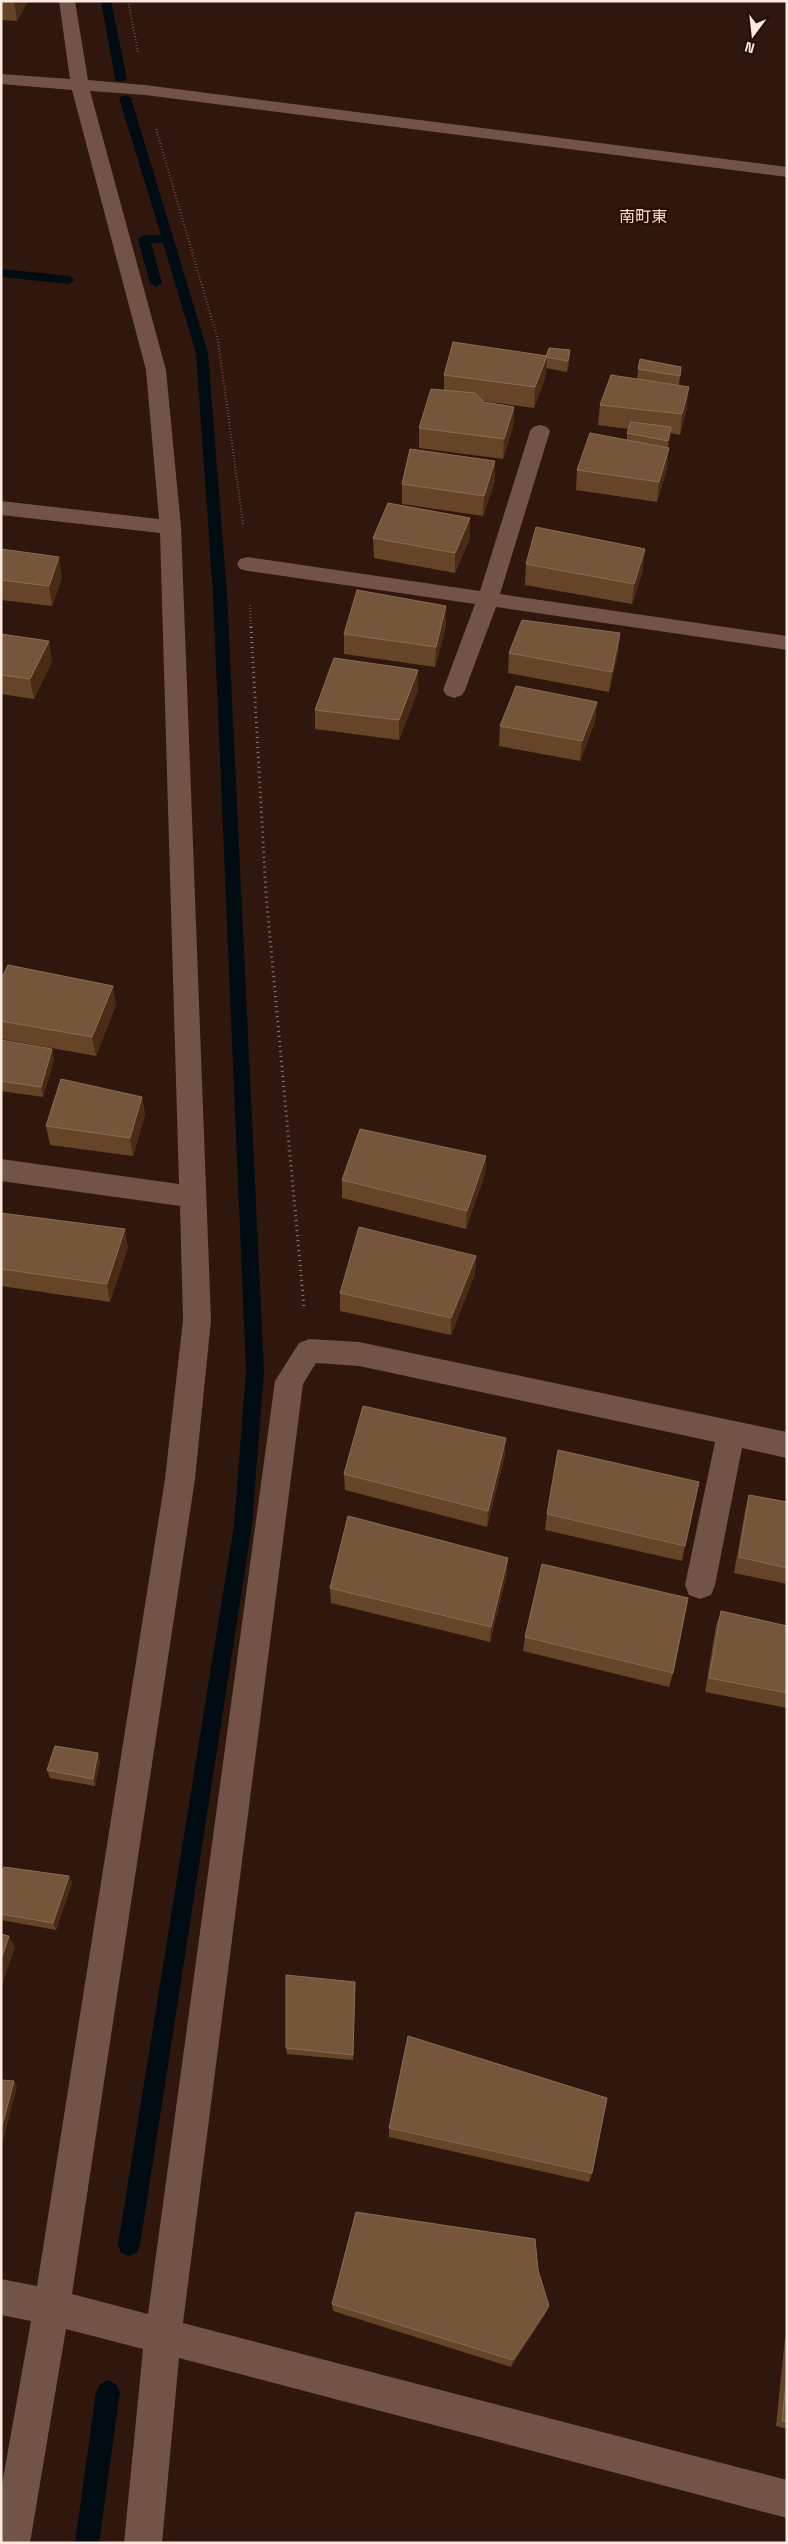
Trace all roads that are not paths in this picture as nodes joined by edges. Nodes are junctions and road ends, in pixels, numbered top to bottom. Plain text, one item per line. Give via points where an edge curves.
1 (67, 1) edge
2 (1, 79) edge
3 (80, 86) junction
4 (787, 172) edge
5 (540, 431) dead end
6 (1, 508) edge
7 (170, 527) junction
8 (248, 564) road end
9 (488, 599) junction
10 (787, 642) edge
11 (454, 690) dead end
12 (1, 1170) edge
13 (191, 1197) junction
14 (730, 1433) junction
15 (787, 1445) edge
16 (700, 1585) dead end
17 (1, 2297) edge
18 (52, 2307) junction
19 (163, 2336) junction
20 (787, 2499) edge
21 (11, 2543) edge
22 (143, 2543) edge

1 - 3 street
2 - 3 street
3 - 4 street via 145,90
3 - 7 street via 156,370
5 - 9 street
6 - 7 street
7 - 13 street
8 - 9 street
9 - 10 street
9 - 11 street
12 - 13 street
13 - 18 street via 197,1320 180,1479
14 - 15 street
14 - 16 street
14 - 19 street via 359,1354 308,1350 289,1381
17 - 18 street
18 - 19 street
18 - 21 street
19 - 20 street
19 - 22 street

